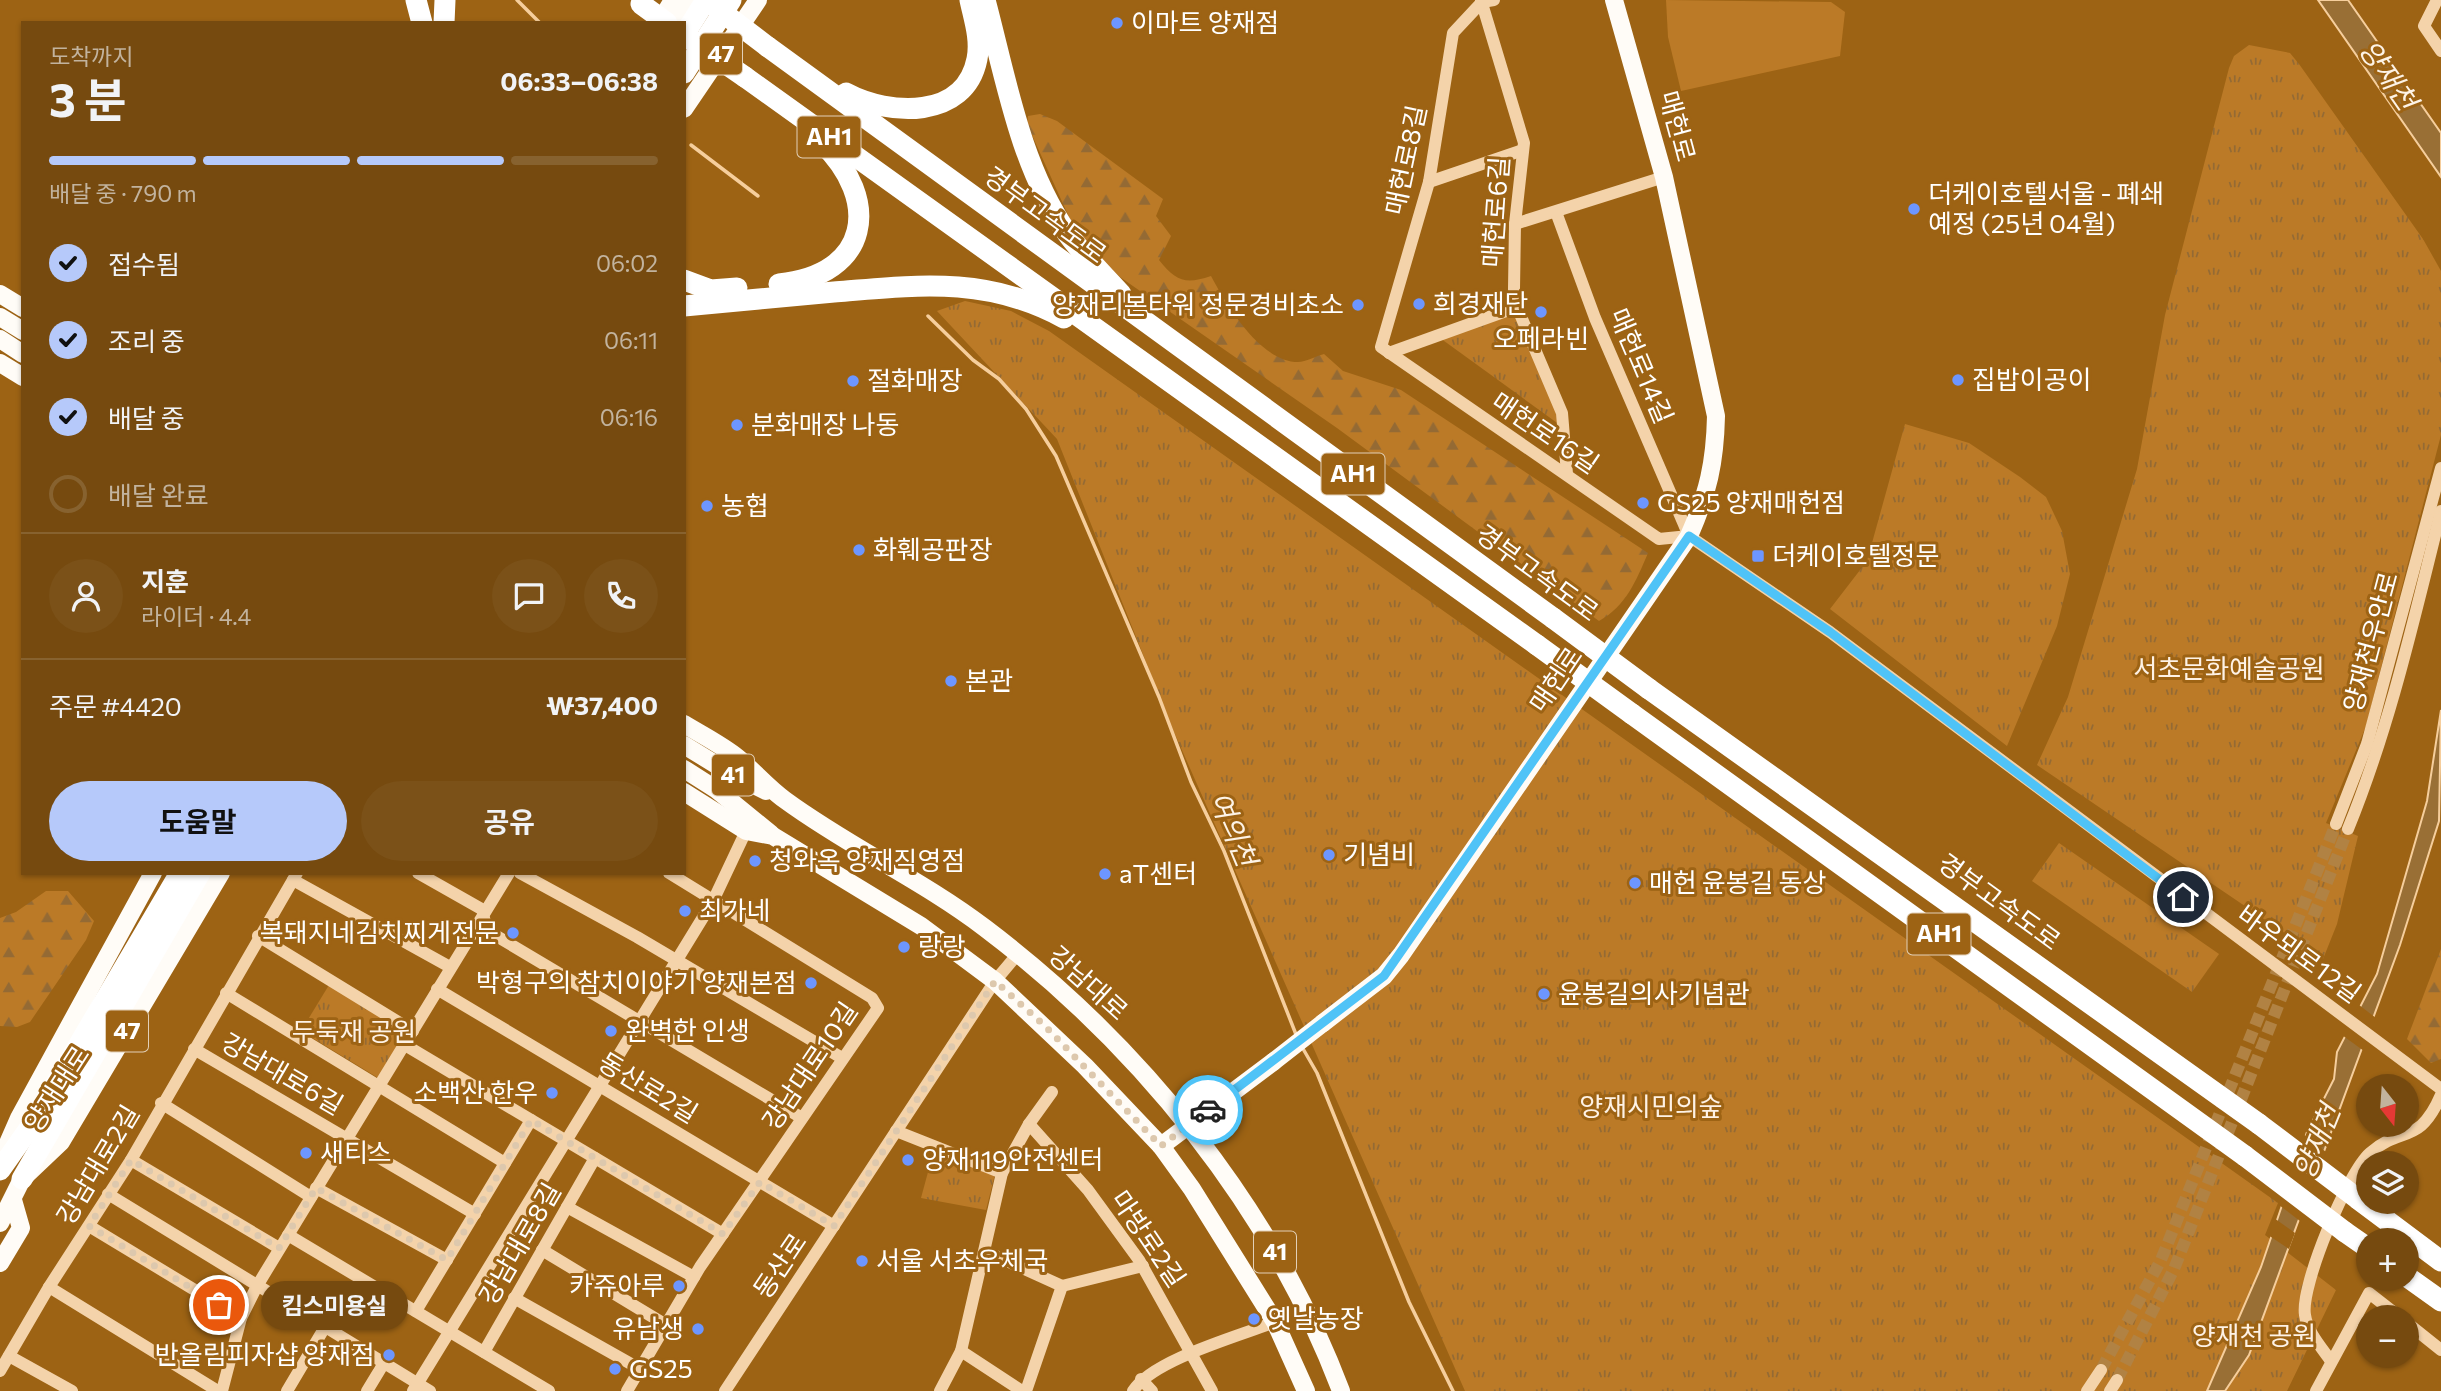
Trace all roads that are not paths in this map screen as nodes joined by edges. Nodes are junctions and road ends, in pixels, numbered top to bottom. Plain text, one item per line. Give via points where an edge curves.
1 (416, 0) edge
2 (445, 0) edge
3 (673, 0) edge
4 (688, 0) edge
5 (706, 0) edge
6 (730, 0) edge
7 (758, 0) edge
8 (970, 0) edge
9 (985, 0) edge
10 (1614, 0) edge
11 (2437, 0) edge
12 (1486, 1) edge
13 (638, 2) edge
14 (421, 21) edge
15 (444, 21) edge
16 (660, 21) edge
17 (664, 21) edge
18 (675, 21) edge
19 (686, 32) edge
20 (686, 36) edge
21 (2441, 51) edge
22 (798, 68) junction
23 (686, 70) edge
24 (774, 97) junction
25 (686, 106) edge
26 (1523, 150) junction
27 (1664, 177) junction
28 (1429, 182) junction
29 (1556, 212) junction
30 (1515, 225) junction
31 (686, 281) edge
32 (0, 294) edge
33 (686, 306) edge
34 (21, 307) edge
35 (1517, 307) junction
36 (0, 317) edge
37 (1153, 329) junction
38 (21, 330) edge
39 (0, 339) edge
40 (1385, 350) junction
41 (21, 353) edge
42 (1141, 360) junction
43 (0, 363) edge
44 (21, 376) edge
45 (2441, 468) edge
46 (1567, 474) junction
47 (2441, 511) edge
48 (1689, 536) junction
49 (686, 725) edge
50 (686, 746) edge
51 (686, 770) edge
52 (686, 793) edge
53 (785, 800) junction
54 (746, 831) junction
55 (773, 836) junction
56 (152, 875) edge
57 (179, 875) edge
58 (199, 875) edge
59 (220, 875) edge
60 (421, 875) edge
61 (508, 875) edge
62 (524, 875) edge
63 (672, 875) edge
64 (295, 876) edge
65 (713, 901) junction
66 (484, 913) junction
67 (258, 936) junction
68 (1017, 955) junction
69 (676, 961) junction
70 (450, 967) junction
71 (995, 981) junction
72 (437, 989) junction
73 (226, 993) junction
74 (640, 1020) junction
75 (413, 1031) junction
76 (405, 1045) junction
77 (194, 1049) junction
78 (842, 1058) junction
79 (380, 1084) junction
80 (599, 1085) junction
81 (2441, 1088) edge
82 (1052, 1092) dead end
83 (2441, 1095) edge
84 (162, 1103) junction
85 (802, 1118) junction
86 (531, 1120) junction
87 (1029, 1124) junction
88 (1186, 1126) junction
89 (896, 1131) junction
90 (346, 1138) junction
91 (565, 1140) junction
92 (1161, 1146) junction
93 (595, 1158) junction
94 (131, 1160) junction
95 (0, 1162) edge
96 (506, 1163) junction
97 (0, 1170) edge
98 (1002, 1173) junction
99 (22, 1179) junction
100 (760, 1182) junction
101 (314, 1192) junction
102 (108, 1194) junction
103 (13, 1200) junction
104 (567, 1207) junction
105 (475, 1214) junction
106 (0, 1223) edge
107 (89, 1226) junction
108 (834, 1226) junction
109 (723, 1234) junction
110 (288, 1235) junction
111 (2356, 1239) edge
112 (279, 1248) junction
113 (542, 1250) junction
114 (985, 1251) junction
115 (447, 1260) junction
116 (2441, 1261) edge
117 (0, 1262) edge
118 (1143, 1266) junction
119 (694, 1277) junction
120 (2419, 1285) edge
121 (257, 1286) junction
122 (1062, 1286) junction
123 (49, 1287) junction
124 (514, 1298) junction
125 (2441, 1301) edge
126 (2362, 1305) edge
127 (2384, 1305) edge
128 (416, 1311) junction
129 (2356, 1316) edge
130 (241, 1318) junction
131 (1275, 1322) junction
132 (666, 1325) junction
133 (325, 1327) junction
134 (449, 1331) junction
135 (2419, 1332) edge
136 (2441, 1350) edge
137 (961, 1351) junction
138 (484, 1352) junction
139 (1193, 1353) junction
140 (9, 1356) junction
141 (2331, 1361) junction
142 (384, 1363) junction
143 (640, 1369) junction
144 (2101, 1370) tunnel mouth
145 (0, 1371) edge
146 (1141, 1379) junction
147 (416, 1387) edge
148 (729, 1389) edge
149 (72, 1391) edge
150 (220, 1391) edge
151 (287, 1391) edge
152 (367, 1391) edge
153 (430, 1391) edge
154 (550, 1391) edge
155 (627, 1391) edge
156 (940, 1391) edge
157 (1024, 1391) edge
158 (1133, 1391) edge
159 (1152, 1391) edge
160 (1212, 1391) edge
161 (1306, 1391) edge
162 (1341, 1391) edge
163 (2087, 1391) edge
164 (2316, 1391) edge

1 - 14 highway
2 - 15 highway
3 - 16 main road
4 - 18 main road, 47
5 - 19 highway
5 - 22 highway, 경부고속도로, bridge
6 - 23 highway
7 - 25 main road, 47
8 - 22 highway via 978,36 975,68 963,88 934,106 880,107
9 - 37 highway via 1023,141 1049,203 1074,242
10 - 27 main road, 매헌로
11 - 21 street via 2424,26
12 - 26 street, 매헌로6길
12 - 28 street, 매헌로8길 via 1453,33
13 - 17 highway, bridge
20 - 24 highway, bridge
22 - 37 highway, 경부고속도로 / AH1
24 - 31 highway via 832,152 847,174 858,212 853,244 832,269 800,281 719,290
24 - 42 highway, AH1
26 - 28 street
26 - 30 street, 매헌로6길
27 - 29 street
27 - 48 main road, 매헌로 via 1716,416 1716,456
28 - 40 street, 매헌로8길
29 - 30 street
29 - 48 street, 매헌로14길 via 1595,318
30 - 35 street, 매헌로6길
32 - 34 main road
33 - 42 highway via 905,286 983,288 1044,307
35 - 40 street
35 - 46 street, 매헌로6길 via 1562,413
36 - 38 main road
37 - 116 highway, 경부고속도로 / AH1, bridge via 2259,1124
39 - 41 main road
40 - 46 street, 매헌로16길
42 - 111 highway, AH1, bridge
43 - 44 main road
45 - 47 street, 양재천우안로 via 2342,827 2374,764 2394,701
46 - 48 street, 매헌로16길 via 1659,539
48 - 81 street, 바우뫼로12길 via 1830,632
48 - 88 main road, 매헌로, bridge via 1384,976
49 - 53 main road, 강남대로 via 735,756
50 - 53 main road, 41
51 - 55 main road, 41
52 - 54 main road
53 - 68 main road, 강남대로 / 41 via 941,898
54 - 55 main road
54 - 65 street, 강남대로8길
55 - 71 main road, 41 via 921,926
56 - 95 main road, 양재대로 / 47 via 19,1118
57 - 97 highway via 31,1126
58 - 99 highway
59 - 99 main road, 양재대로 / 47 via 61,1142
60 - 66 street
61 - 66 street, 강남대로6길
62 - 69 street
63 - 65 street
64 - 67 street, 강남대로2길
64 - 70 street
65 - 69 street, 강남대로8길
65 - 78 street, 강남대로10길 via 872,998 878,1008
66 - 70 street, 강남대로6길
66 - 74 street via 488,931
67 - 73 street, 강남대로2길
67 - 75 street
68 - 71 street, 동산로
68 - 88 main road, 강남대로 / 41 via 1123,1049
69 - 74 street, 강남대로8길
69 - 78 street
70 - 72 street, 강남대로6길
71 - 89 street, 동산로
71 - 92 main road, 41
72 - 75 street, 강남대로6길
72 - 80 street, 동산로2길
73 - 77 street, 강남대로2길
73 - 79 street, 강남대로6길
74 - 80 street, 강남대로8길
74 - 85 street
75 - 76 street, 강남대로6길
76 - 79 street, 강남대로6길
76 - 86 street
77 - 84 street, 강남대로2길
77 - 90 street, 강남대로6길
78 - 85 street, 강남대로10길
79 - 90 street, 강남대로6길
79 - 96 street, 강남대로6길
80 - 91 street, 강남대로8길
80 - 100 street, 동산로2길
82 - 87 street
83 - 141 street via 2421,1129 2376,1149 2356,1169 2313,1267 2305,1294 2305,1317
84 - 94 street, 강남대로2길
84 - 101 street
85 - 100 street, 강남대로10길
86 - 91 street
86 - 96 street, 강남대로8길
87 - 98 street
87 - 118 street, 마방로2길 via 1088,1190
88 - 92 main road, 매헌로
88 - 162 main road, 강남대로 / 41 via 1268,1239 1308,1312
89 - 98 street
89 - 108 street, 동산로
90 - 101 street, 강남대로6길
90 - 105 street, 강남대로6길
91 - 93 street
91 - 134 street, 강남대로8길
92 - 131 main road, 41
93 - 104 street, 강남대로8길
93 - 109 street
94 - 102 street, 강남대로2길
94 - 112 street
96 - 105 street, 강남대로8길
98 - 114 street
99 - 103 main road, 양재대로 / 47
100 - 108 street, 동산로2길
100 - 109 street, 강남대로10길
101 - 110 street, 강남대로6길
101 - 115 street
102 - 107 street, 강남대로2길
102 - 121 street
103 - 106 main road, 양재대로 / 47
103 - 117 main road via 21,1228
104 - 113 street, 강남대로8길
104 - 119 street
105 - 115 street, 강남대로8길
107 - 123 street, 강남대로2길
107 - 130 street
108 - 148 street, 동산로
109 - 119 street, 강남대로10길
110 - 112 street, 강남대로6길
110 - 128 street
112 - 121 street, 강남대로6길
113 - 124 street, 강남대로8길
113 - 132 street
114 - 122 street
114 - 137 street
115 - 128 street, 강남대로8길
118 - 122 street
118 - 139 street, 마방로2길
119 - 132 street, 강남대로10길
120 - 125 highway
121 - 130 street, 강남대로6길
121 - 133 street
122 - 157 street
123 - 140 street, 강남대로2길
123 - 150 street, 강남대로6길
124 - 138 street, 강남대로8길
124 - 143 street
126 - 127 street via 2369,1293
128 - 134 street
129 - 141 street
130 - 150 street, 강남대로6길
131 - 139 street
131 - 161 main road, 41
132 - 143 street, 강남대로10길
133 - 142 street
133 - 151 street
134 - 138 street
134 - 147 street, 강남대로8길
135 - 136 street
137 - 156 street
137 - 157 street
138 - 154 street
139 - 146 street
139 - 160 street, 마방로2길
140 - 145 street, 강남대로2길
140 - 149 street
141 - 164 street
142 - 147 street
142 - 152 street
143 - 155 street, 강남대로10길
144 - 163 street
146 - 158 street
146 - 159 street
147 - 153 street

